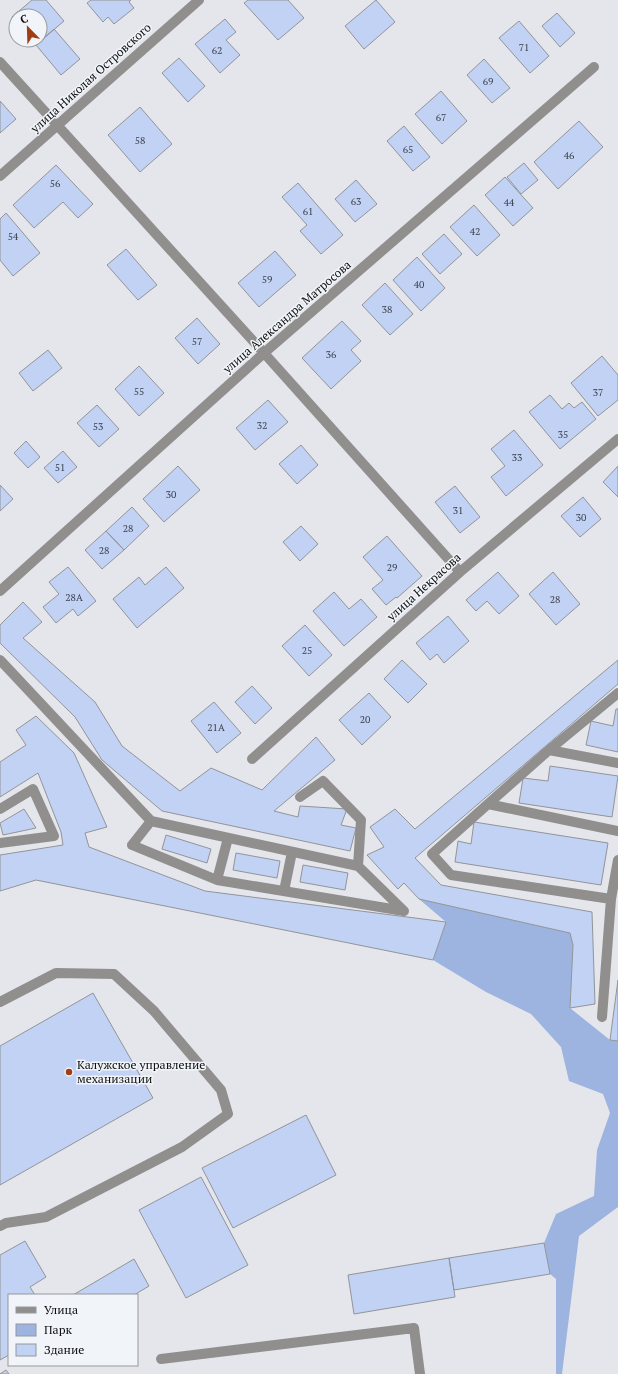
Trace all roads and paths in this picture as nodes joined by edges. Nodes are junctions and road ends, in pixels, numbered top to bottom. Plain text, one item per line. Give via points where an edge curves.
1 (199, 0) edge
2 (0, 62) edge
3 (594, 67) dead end
4 (58, 125) junction
5 (0, 176) edge
6 (264, 353) junction
7 (618, 439) edge
8 (460, 572) junction
9 (0, 590) edge
10 (0, 660) edge
11 (618, 693) edge
12 (549, 750) junction
13 (252, 759) dead end
14 (618, 763) edge
15 (300, 797) dead end
16 (488, 804) junction
17 (0, 809) edge
18 (151, 821) junction
19 (618, 831) edge
20 (228, 838) junction
21 (0, 843) edge
22 (292, 852) junction
23 (618, 860) edge
24 (358, 866) junction
25 (217, 880) junction
26 (284, 891) junction
27 (611, 900) junction
28 (0, 1002) edge
29 (602, 1017) dead end
30 (0, 1226) edge
31 (161, 1359) dead end
32 (420, 1374) edge

1 - 4 street, улица Николая Островского
2 - 4 street
3 - 6 street, улица Александра Матросова
4 - 5 street, улица Николая Островского
4 - 6 street
6 - 8 street
6 - 9 street, улица Александра Матросова
7 - 8 street, улица Некрасова
8 - 13 street, улица Некрасова
10 - 18 street
11 - 12 street
12 - 14 street
12 - 16 street
15 - 24 street via 323,782 361,820
16 - 19 street
16 - 27 street via 432,854 451,875
17 - 21 street via 33,789 54,836
18 - 20 street
18 - 25 street via 132,845
20 - 22 street
20 - 25 street
22 - 24 street
22 - 26 street
23 - 27 street
24 - 26 street via 404,911
25 - 26 street
27 - 29 street
28 - 30 street via 56,973 114,974 154,1011 221,1090 228,1114 182,1147 46,1217
31 - 32 street via 414,1328

